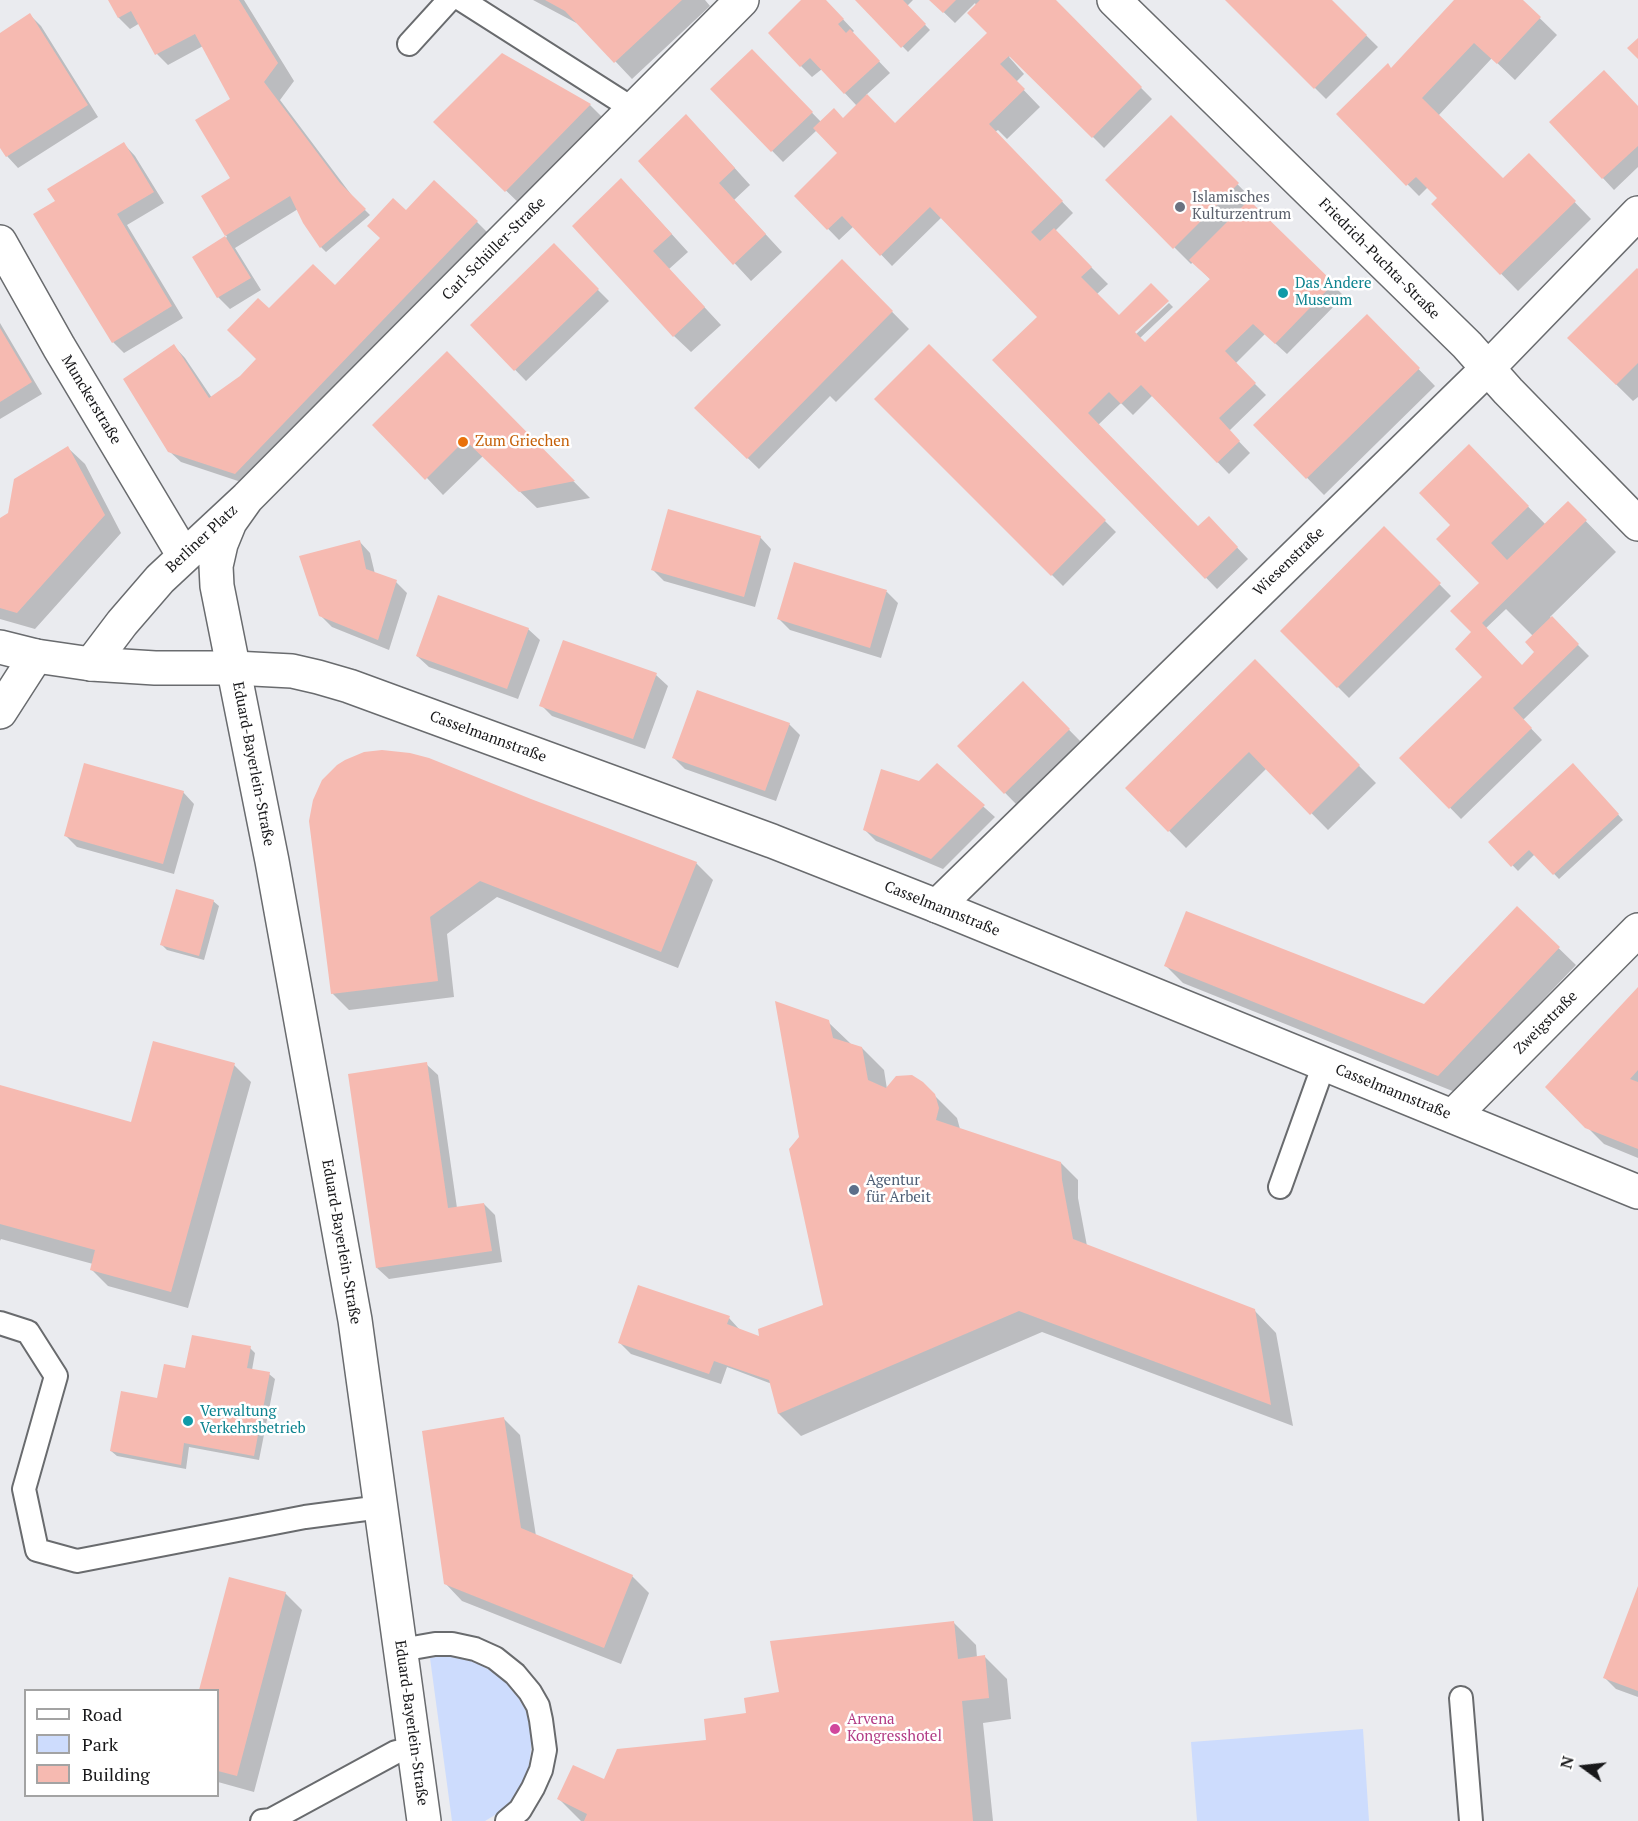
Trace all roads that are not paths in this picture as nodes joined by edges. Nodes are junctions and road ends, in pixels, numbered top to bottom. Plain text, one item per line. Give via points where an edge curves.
1 (449, 0) edge
2 (462, 0) edge
3 (742, 0) edge
4 (1114, 0) edge
5 (409, 44) dead end
6 (633, 110) junction
7 (1638, 213) edge
8 (0, 242) edge
9 (1488, 368) junction
10 (247, 498) junction
11 (1638, 524) edge
12 (184, 556) junction
13 (0, 647) edge
14 (36, 656) junction
15 (91, 664) junction
16 (234, 668) junction
17 (0, 712) edge
18 (937, 906) junction
19 (1638, 930) edge
20 (1324, 1064) junction
21 (1453, 1116) junction
22 (1280, 1187) dead end
23 (1638, 1192) edge
24 (0, 1323) edge
25 (381, 1507) junction
26 (401, 1650) junction
27 (1461, 1698) dead end
28 (414, 1749) junction
29 (262, 1821) edge
30 (424, 1821) edge
31 (507, 1821) edge
32 (1471, 1821) edge

1 - 5 lane
2 - 6 lane
3 - 6 street, Carl-Schüller-Straße
4 - 9 street, Friedrich-Puchta-Straße
6 - 10 street, Carl-Schüller-Straße
7 - 9 street, Wiesenstraße
8 - 12 street, Munckerstraße
9 - 11 street, Friedrich-Puchta-Straße
9 - 18 street, Wiesenstraße
10 - 12 street, Berliner Platz
10 - 16 street, Berliner Platz via 230,522 216,566
12 - 15 street, Berliner Platz via 141,600
13 - 14 street
14 - 15 street
14 - 17 street
15 - 16 street
16 - 18 street, Casselmannstraße via 292,671 349,686
16 - 25 street, Eduard-Bayerlein-Straße via 355,1320
18 - 20 street, Casselmannstraße
19 - 21 street, Zweigstraße
20 - 21 street, Casselmannstraße
20 - 22 lane
21 - 23 street, Casselmannstraße
24 - 25 lane via 28,1332 56,1376 24,1489 37,1550 77,1561 305,1517
25 - 26 street, Eduard-Bayerlein-Straße
26 - 28 street, Eduard-Bayerlein-Straße
26 - 31 lane via 435,1644 475,1649 495,1658 530,1692 542,1720 545,1750 533,1788 520,1810
27 - 32 lane
28 - 29 lane via 396,1752 271,1820
28 - 30 street, Eduard-Bayerlein-Straße

